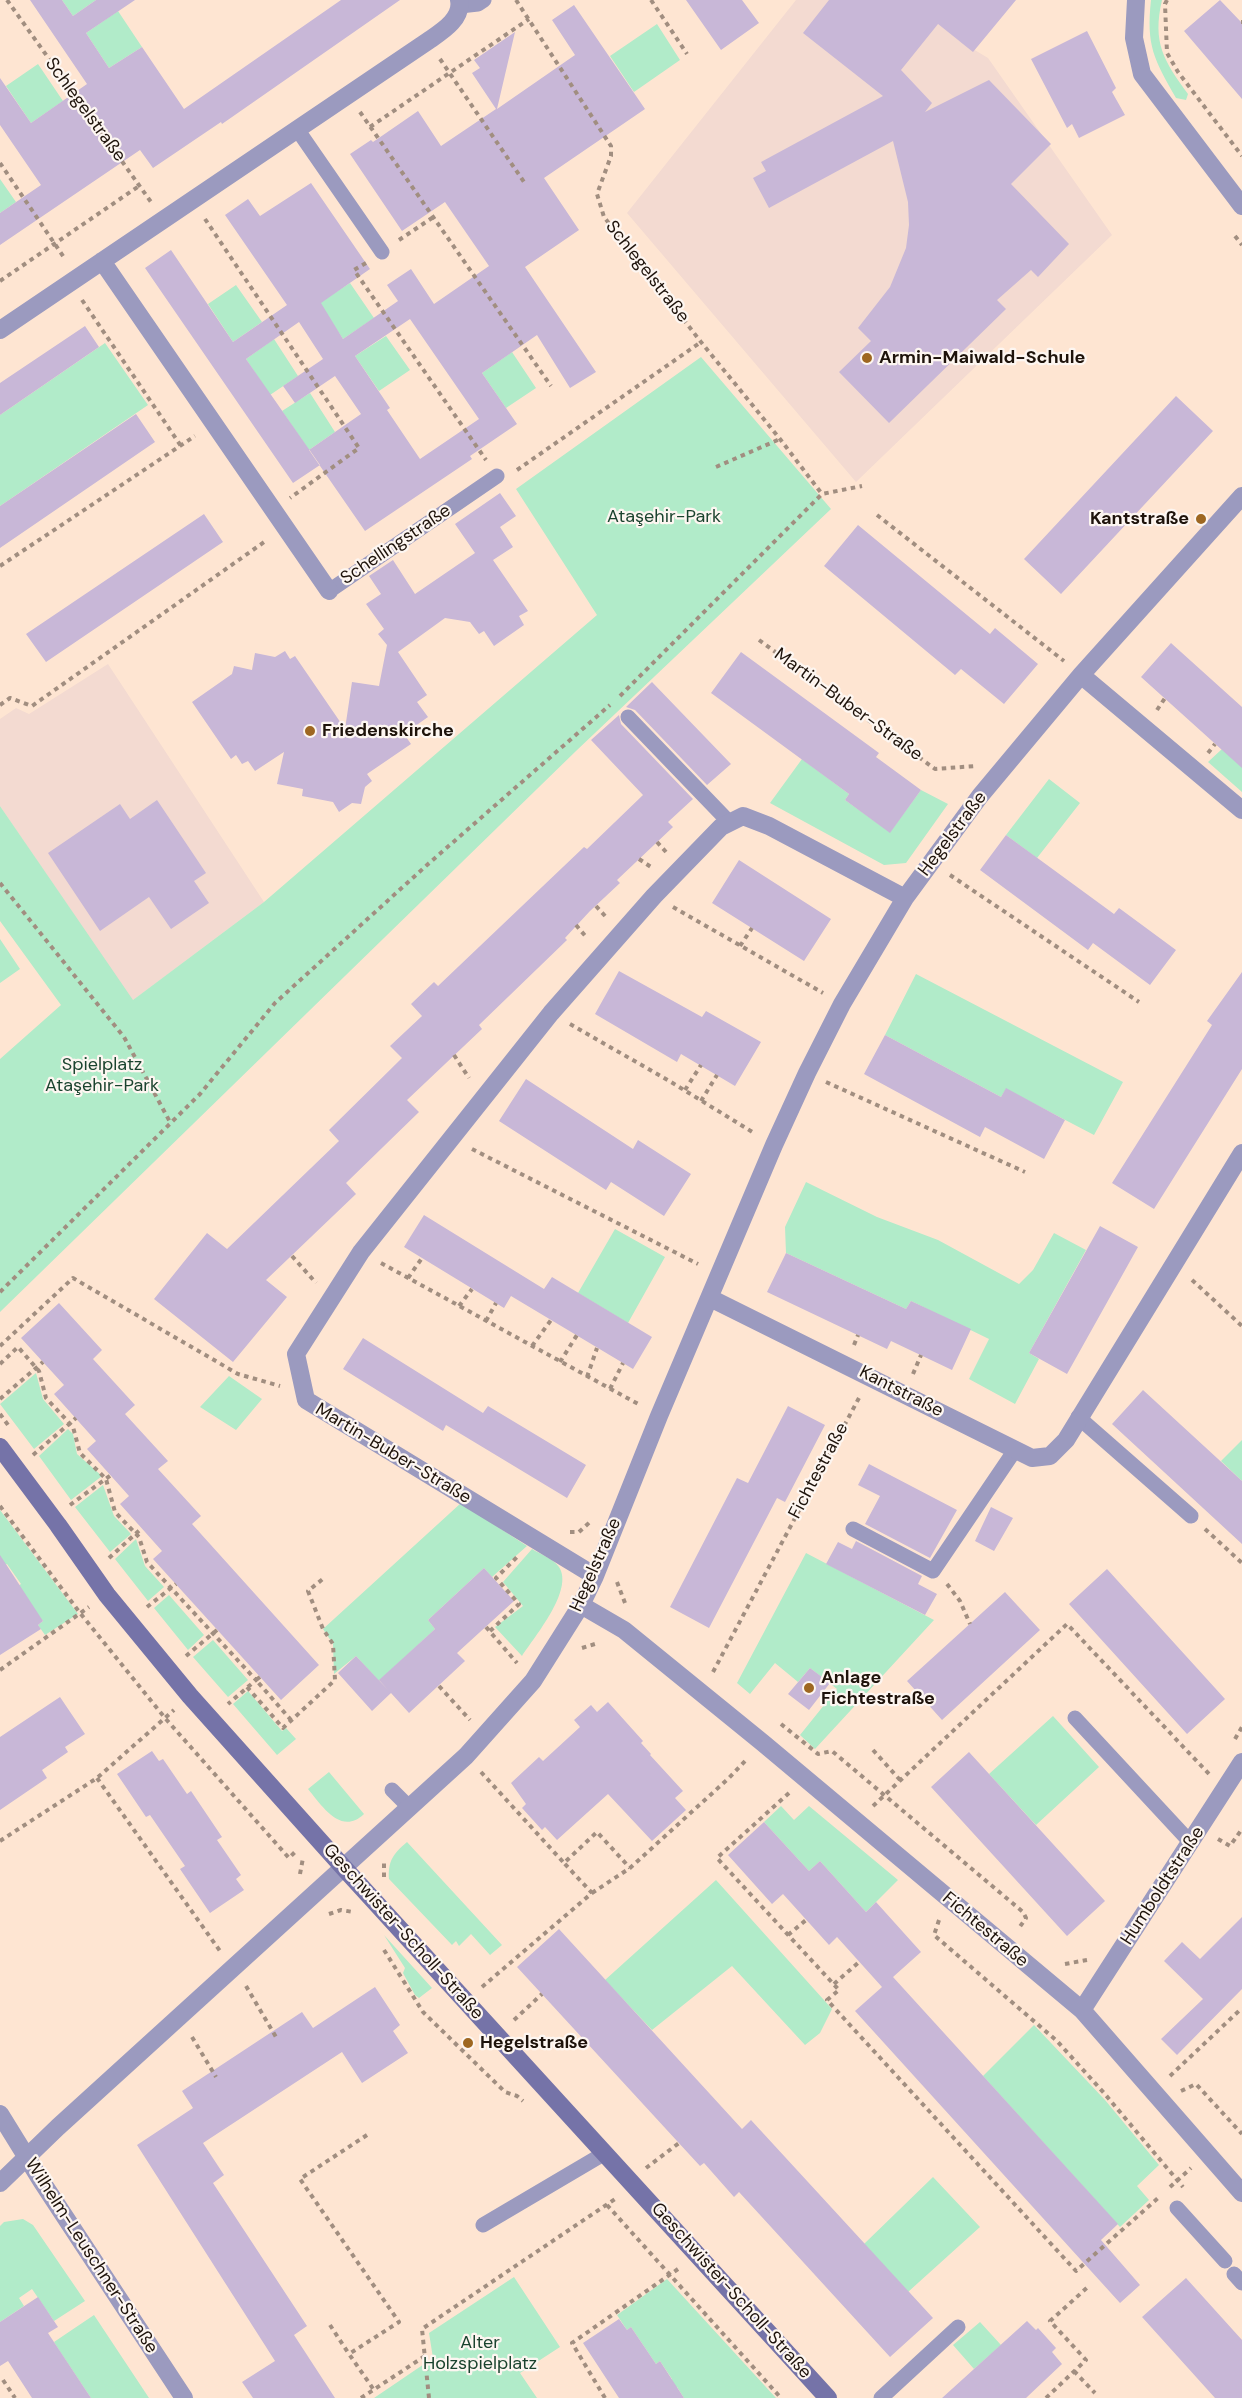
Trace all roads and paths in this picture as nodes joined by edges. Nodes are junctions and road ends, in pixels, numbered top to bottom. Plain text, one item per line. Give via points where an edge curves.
1 (7, 0) edge
2 (484, 0) edge
3 (516, 0) edge
4 (651, 0) edge
5 (1136, 0) edge
6 (1167, 0) edge
7 (459, 3) edge
8 (529, 19) junction
9 (428, 41) junction
10 (687, 54) dead end
11 (449, 72) junction
12 (348, 94) junction
13 (370, 127) junction
14 (297, 129) junction
15 (1242, 156) edge
16 (0, 163) edge
17 (524, 182) dead end
18 (140, 186) junction
19 (192, 201) junction
20 (1242, 206) edge
21 (432, 218) junction
22 (164, 220) junction
23 (1234, 236) dead end
24 (55, 244) junction
25 (1242, 245) edge
26 (382, 252) junction
27 (102, 261) junction
28 (77, 278) junction
29 (0, 282) edge
30 (80, 296) dead end
31 (0, 330) edge
32 (701, 342) junction
33 (551, 386) dead end
34 (213, 424) junction
35 (780, 439) junction
36 (181, 446) junction
37 (716, 467) dead end
38 (497, 476) junction
39 (862, 486) dead end
40 (822, 494) junction
41 (1242, 496) edge
42 (273, 510) junction
43 (877, 515) dead end
44 (285, 527) junction
45 (0, 566) edge
46 (329, 591) joint
47 (759, 640) dead end
48 (1081, 675) junction
49 (0, 705) edge
50 (628, 717) dead end
51 (978, 766) junction
52 (972, 775) dead end
53 (980, 796) junction
54 (1242, 810) edge
55 (730, 823) junction
56 (675, 850) dead end
57 (669, 856) dead end
58 (955, 865) dead end
59 (949, 874) junction
60 (0, 883) edge
61 (942, 883) dead end
62 (654, 897) junction
63 (905, 898) junction
64 (596, 906) dead end
65 (611, 922) dead end
66 (576, 925) dead end
67 (752, 928) dead end
68 (592, 944) dead end
69 (740, 946) junction
70 (1139, 1002) dead end
71 (842, 1004) junction
72 (551, 1013) junction
73 (454, 1055) dead end
74 (701, 1065) dead end
75 (717, 1075) dead end
76 (825, 1081) dead end
77 (473, 1083) dead end
78 (685, 1090) junction
79 (702, 1101) junction
80 (170, 1122) junction
81 (450, 1138) junction
82 (762, 1138) dead end
83 (1242, 1153) edge
84 (1025, 1172) dead end
85 (361, 1251) junction
86 (292, 1256) dead end
87 (422, 1258) dead end
88 (1175, 1265) junction
89 (719, 1275) junction
90 (408, 1278) junction
91 (321, 1288) dead end
92 (472, 1289) dead end
93 (0, 1293) edge
94 (710, 1298) junction
95 (496, 1303) dead end
96 (459, 1306) junction
97 (551, 1320) dead end
98 (486, 1321) junction
99 (1242, 1326) edge
100 (576, 1335) dead end
101 (0, 1346) edge
102 (532, 1346) junction
103 (597, 1348) dead end
104 (921, 1355) dead end
105 (43, 1362) dead end
106 (560, 1362) junction
107 (623, 1363) dead end
108 (0, 1364) edge
109 (36, 1367) junction
110 (870, 1376) junction
111 (587, 1377) junction
112 (909, 1384) dead end
113 (610, 1389) junction
114 (304, 1393) junction
115 (0, 1399) edge
116 (659, 1416) junction
117 (76, 1418) dead end
118 (1078, 1418) junction
119 (70, 1424) junction
120 (0, 1447) edge
121 (1015, 1450) junction
122 (31, 1457) dead end
123 (109, 1477) junction
124 (0, 1506) edge
125 (69, 1507) dead end
126 (598, 1515) dead end
127 (1191, 1516) joint
128 (142, 1528) dead end
129 (853, 1529) dead end
130 (136, 1533) junction
131 (560, 1533) dead end
132 (534, 1539) junction
133 (108, 1558) dead end
134 (1242, 1563) edge
135 (595, 1576) junction
136 (324, 1578) dead end
137 (945, 1582) dead end
138 (173, 1586) junction
139 (107, 1595) junction
140 (581, 1605) junction
141 (147, 1607) dead end
142 (80, 1614) junction
143 (970, 1624) dead end
144 (215, 1632) junction
145 (603, 1641) dead end
146 (578, 1649) dead end
147 (186, 1656) dead end
148 (520, 1665) dead end
149 (0, 1670) edge
150 (714, 1670) junction
151 (722, 1677) dead end
152 (258, 1678) junction
153 (439, 1686) dead end
154 (247, 1687) junction
155 (701, 1694) junction
156 (190, 1696) junction
157 (227, 1704) dead end
158 (772, 1717) dead end
159 (165, 1718) junction
160 (1075, 1718) dead end
161 (291, 1720) junction
162 (470, 1720) dead end
163 (1242, 1727) edge
164 (763, 1743) junction
165 (1232, 1744) dead end
166 (873, 1750) dead end
167 (1242, 1762) edge
168 (1216, 1771) dead end
169 (471, 1777) dead end
170 (97, 1778) junction
171 (805, 1778) junction
172 (900, 1780) junction
173 (393, 1790) dead end
174 (883, 1796) junction
175 (409, 1807) junction
176 (857, 1822) junction
177 (1242, 1829) edge
178 (313, 1834) junction
179 (1215, 1837) dead end
180 (0, 1841) edge
181 (1191, 1843) junction
182 (564, 1863) junction
183 (344, 1868) junction
184 (630, 1868) junction
185 (592, 1893) junction
186 (940, 1917) dead end
187 (806, 1920) dead end
188 (788, 1935) junction
189 (1018, 1938) dead end
190 (220, 1951) dead end
191 (1093, 1958) dead end
192 (859, 1962) dead end
193 (1063, 1964) dead end
194 (398, 1970) dead end
195 (834, 1984) junction
196 (246, 1986) dead end
197 (542, 1994) dead end
198 (467, 2002) junction
199 (1242, 2008) edge
200 (1082, 2010) junction
201 (513, 2021) dead end
202 (192, 2037) dead end
203 (276, 2037) dead end
204 (216, 2077) dead end
205 (1159, 2087) junction
206 (524, 2103) dead end
207 (0, 2114) edge
208 (1242, 2134) edge
209 (367, 2135) dead end
210 (679, 2143) dead end
211 (605, 2153) junction
212 (1207, 2154) junction
213 (27, 2158) junction
214 (645, 2169) dead end
215 (1178, 2181) junction
216 (0, 2183) edge
217 (635, 2186) junction
218 (1169, 2188) dead end
219 (1184, 2188) dead end
220 (1242, 2193) edge
221 (1161, 2196) dead end
222 (606, 2205) junction
223 (1177, 2208) dead end
224 (483, 2225) dead end
225 (697, 2256) junction
226 (1225, 2261) dead end
227 (669, 2275) junction
228 (1089, 2286) dead end
229 (330, 2325) dead end
230 (958, 2327) dead end
231 (349, 2354) junction
232 (425, 2356) junction
233 (1074, 2371) junction
234 (3, 2380) dead end
235 (374, 2390) junction
236 (1095, 2393) dead end
237 (15, 2398) edge
238 (184, 2398) edge
239 (362, 2398) edge
240 (429, 2398) edge
241 (605, 2398) edge
242 (781, 2398) edge
243 (828, 2398) edge
244 (881, 2398) edge
245 (1046, 2398) edge

1 - 18 path, Schlegelstraße
2 - 7 lane via 478,4
3 - 8 path, Schlegelstraße
4 - 10 path
5 - 20 street via 1134,38 1142,74
6 - 15 path via 1167,53
7 - 9 street via 452,24
8 - 11 path
8 - 32 path, Schlegelstraße via 611,146 597,194 604,217
9 - 11 path
9 - 12 street
11 - 13 path
11 - 17 path
12 - 13 path
12 - 14 street
13 - 21 path
14 - 19 street
14 - 26 lane
16 - 24 path
18 - 22 path, Schlegelstraße
18 - 24 path
19 - 22 street
19 - 42 path via 359,448
21 - 26 path
21 - 33 path
22 - 27 street
23 - 25 path
24 - 28 path
24 - 29 path
26 - 38 path via 354,270
27 - 28 street
27 - 34 street, Schellingstraße
28 - 31 street
30 - 36 path
32 - 35 path, Schlegelstraße
32 - 38 path via 503,480
34 - 36 path
34 - 42 street, Schellingstraße
35 - 37 path
35 - 40 path, Schlegelstraße
36 - 45 path
38 - 46 lane, Schellingstraße
39 - 40 path
40 - 80 path via 638,680 275,1003 200,1094
41 - 48 street, Hegelstraße
42 - 44 street, Schellingstraße
43 - 48 path
44 - 46 street, Schellingstraße
44 - 49 path via 32,706 9,698
47 - 51 path, Martin-Buber-Straße via 935,769
48 - 53 street, Hegelstraße
48 - 54 street
50 - 55 lane
51 - 52 path
51 - 53 path
53 - 63 street, Hegelstraße
55 - 62 street, Martin-Buber-Straße via 721,827
55 - 63 street via 743,816 769,826
56 - 57 path
58 - 59 path
59 - 61 path
59 - 70 path
60 - 80 path via 124,1037
62 - 69 path
62 - 72 street, Martin-Buber-Straße
63 - 71 street, Hegelstraße
64 - 65 path
66 - 68 path
67 - 69 path
69 - 71 path
71 - 89 street, Hegelstraße via 774,1145
72 - 78 path
72 - 81 street, Martin-Buber-Straße
73 - 77 path
74 - 78 path
75 - 79 path
76 - 84 path
78 - 79 path
79 - 82 path
80 - 93 path
81 - 85 street, Martin-Buber-Straße
81 - 89 path
83 - 88 street, Kantstraße
85 - 90 path
85 - 114 street, Martin-Buber-Straße via 296,1354
86 - 91 path
87 - 90 path
88 - 99 path
88 - 118 street, Kantstraße
89 - 94 street, Hegelstraße
90 - 96 path
92 - 96 path
94 - 110 street, Kantstraße
94 - 116 street, Hegelstraße
95 - 98 path
96 - 98 path
97 - 102 path
98 - 102 path
100 - 106 path
101 - 114 path via 73,1278 238,1374
102 - 106 path
103 - 111 path
104 - 112 path
105 - 109 path
106 - 111 path
107 - 113 path
108 - 109 path via 18,1347
109 - 115 path
109 - 119 path via 46,1398
110 - 121 street, Kantstraße
110 - 150 path, Fichtestraße
111 - 113 path
113 - 116 path
114 - 132 street, Martin-Buber-Straße via 306,1400
116 - 135 street, Hegelstraße
117 - 119 path
118 - 121 street, Kantstraße via 1066,1440 1050,1456 1032,1458
118 - 127 lane
119 - 122 path
119 - 123 path via 80,1453
120 - 139 street, Geschwister-Scholl-Straße
121 - 129 lane via 933,1570
123 - 125 path
123 - 130 path via 115,1512
124 - 142 path
126 - 131 path via 579,1532
127 - 134 path
128 - 130 path
130 - 133 path
130 - 138 path via 147,1562
132 - 135 street, Martin-Buber-Straße
132 - 148 path via 496,1578 519,1604 488,1629
135 - 140 street, Hegelstraße
136 - 161 path via 308,1591 333,1644 335,1680
137 - 143 path via 960,1601
138 - 141 path
138 - 144 path
139 - 142 path
139 - 156 street, Geschwister-Scholl-Straße
140 - 155 street, Fichtestraße via 624,1630
140 - 175 street, Hegelstraße via 533,1681 466,1756
142 - 149 path
142 - 159 path
144 - 147 path
144 - 152 path
145 - 146 path
150 - 151 path
150 - 155 path, Fichtestraße
152 - 154 path
152 - 161 path
153 - 162 path
154 - 157 path
154 - 161 path via 283,1728
155 - 164 street, Fichtestraße
156 - 159 path
156 - 178 street, Geschwister-Scholl-Straße
158 - 174 path via 818,1754 832,1750
159 - 170 path
159 - 178 path via 289,1858
160 - 181 lane
163 - 165 path
164 - 171 street, Fichtestraße
164 - 184 path
166 - 172 path
167 - 181 street, Humboldtstraße
168 - 172 path via 1213,1778 1067,1624
169 - 182 path via 479,1770
170 - 180 path
170 - 190 path
171 - 176 street, Fichtestraße
171 - 188 path via 717,1858
172 - 174 path
173 - 175 lane
174 - 176 path
174 - 189 path via 1023,1912 1026,1918
175 - 183 street, Hegelstraße
176 - 200 street, Fichtestraße
177 - 179 path via 1230,1846
178 - 183 street, Geschwister-Scholl-Straße
181 - 200 street, Humboldtstraße
182 - 184 path via 597,1832
182 - 185 path
183 - 198 street, Geschwister-Scholl-Straße
183 - 213 street, Hegelstraße
184 - 185 path
185 - 198 path
186 - 215 path via 934,1935 1057,2041
187 - 188 path
188 - 195 path
191 - 193 path
192 - 195 path
194 - 206 path via 423,2012 505,2092
195 - 221 path via 839,1990 827,2000 1076,2271
196 - 203 path
197 - 201 path
198 - 211 street, Geschwister-Scholl-Straße
199 - 205 path
200 - 205 street, Fichtestraße
202 - 204 path
205 - 208 path via 1176,2094 1196,2084
205 - 212 street, Fichtestraße
207 - 213 street, Wilhelm-Leuschner-Straße
209 - 231 path via 300,2179 399,2322
210 - 214 path
211 - 217 street, Geschwister-Scholl-Straße
211 - 224 lane
212 - 215 path
212 - 220 street, Fichtestraße
213 - 216 street, Hegelstraße
213 - 238 street, Wilhelm-Leuschner-Straße
215 - 218 path
215 - 219 path
217 - 222 path
217 - 225 street, Geschwister-Scholl-Straße
222 - 227 path
222 - 232 path via 422,2329
223 - 226 lane
225 - 227 path
225 - 243 street, Geschwister-Scholl-Straße
227 - 241 path via 572,2343
227 - 242 path
228 - 233 path via 1050,2320 1086,2360
229 - 231 path
230 - 244 lane
231 - 235 path
232 - 235 path
232 - 240 path
233 - 236 path
233 - 245 path
234 - 237 path
235 - 239 path

